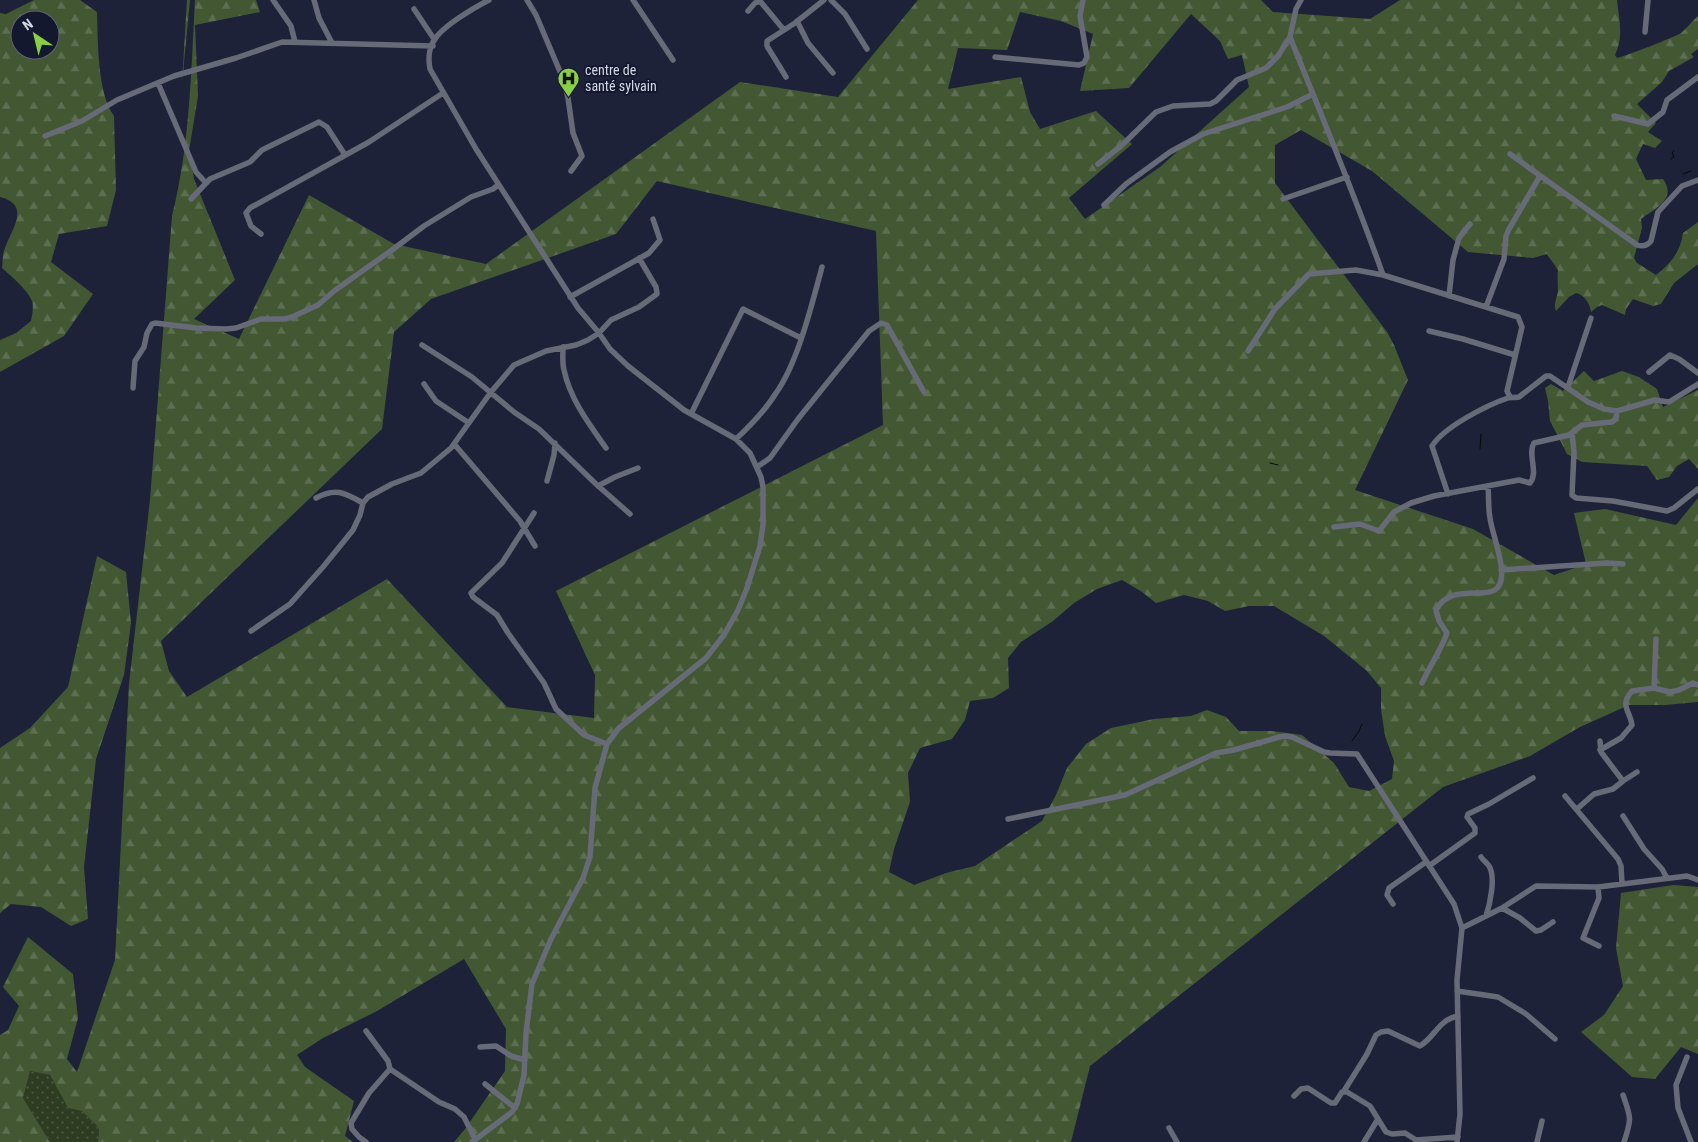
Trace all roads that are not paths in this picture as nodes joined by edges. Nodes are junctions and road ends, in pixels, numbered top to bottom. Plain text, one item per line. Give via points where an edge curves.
1 (273, 0) edge
2 (314, 0) edge
3 (489, 0) edge
4 (527, 0) edge
5 (633, 0) edge
6 (824, 0) edge
7 (832, 0) edge
8 (1083, 0) edge
9 (1300, 0) edge
10 (1648, 0) edge
11 (476, 3) edge
12 (414, 9) dead end
13 (748, 11) dead end
14 (797, 22) junction
15 (784, 30) junction
16 (1645, 32) dead end
17 (1290, 37) junction
18 (295, 42) junction
19 (434, 42) junction
20 (332, 43) junction
21 (867, 49) dead end
22 (995, 57) dead end
23 (672, 60) dead end
24 (833, 73) dead end
25 (786, 77) dead end
26 (1698, 78) edge
27 (158, 83) junction
28 (443, 93) junction
29 (1313, 94) junction
30 (1614, 116) dead end
31 (45, 136) dead end
32 (1510, 154) dead end
33 (345, 155) junction
34 (1098, 164) dead end
35 (571, 171) dead end
36 (1540, 176) junction
37 (1348, 177) junction
38 (1698, 180) edge
39 (206, 183) junction
40 (498, 185) junction
41 (191, 199) dead end
42 (1283, 199) dead end
43 (1104, 205) dead end
44 (653, 219) dead end
45 (1470, 224) dead end
46 (261, 234) dead end
47 (639, 258) junction
48 (822, 266) dead end
49 (1383, 276) junction
50 (570, 296) junction
51 (1449, 296) junction
52 (1486, 307) junction
53 (1591, 318) dead end
54 (1429, 331) dead end
55 (599, 333) junction
56 (801, 338) junction
57 (422, 345) dead end
58 (563, 347) junction
59 (1248, 351) dead end
60 (1515, 355) junction
61 (1649, 372) dead end
62 (1698, 373) edge
63 (424, 384) dead end
64 (1698, 384) edge
65 (1568, 387) junction
66 (133, 388) dead end
67 (491, 392) junction
68 (924, 392) dead end
69 (1510, 397) junction
70 (1617, 411) junction
71 (691, 414) junction
72 (469, 423) junction
73 (1572, 433) junction
74 (736, 439) junction
75 (555, 444) junction
76 (455, 445) junction
77 (606, 448) dead end
78 (757, 467) junction
79 (638, 468) dead end
80 (547, 481) dead end
81 (598, 486) junction
82 (1488, 487) junction
83 (1698, 488) edge
84 (1448, 494) junction
85 (316, 498) dead end
86 (363, 503) junction
87 (534, 513) dead end
88 (630, 514) dead end
89 (1334, 527) dead end
90 (525, 529) junction
91 (534, 546) dead end
92 (1623, 564) dead end
93 (1501, 570) junction
94 (250, 631) dead end
95 (1656, 639) dead end
96 (1422, 683) dead end
97 (1698, 685) edge
98 (1654, 688) junction
99 (1600, 741) dead end
100 (608, 744) junction
101 (1600, 750) junction
102 (1637, 772) dead end
103 (1532, 778) dead end
104 (1623, 781) junction
105 (1565, 796) dead end
106 (1576, 809) junction
107 (1623, 816) dead end
108 (1008, 819) dead end
109 (1481, 857) dead end
110 (1427, 864) junction
111 (1667, 878) junction
112 (1698, 880) edge
113 (1622, 883) junction
114 (1598, 887) junction
115 (1393, 904) dead end
116 (1502, 908) junction
117 (1486, 916) junction
118 (1553, 922) dead end
119 (1462, 928) junction
120 (1599, 946) dead end
121 (1457, 991) junction
122 (1458, 1016) junction
123 (366, 1031) dead end
124 (1555, 1038) dead end
125 (480, 1047) dead end
126 (1686, 1057) dead end
127 (525, 1060) junction
128 (390, 1069) junction
129 (485, 1084) dead end
130 (1344, 1091) junction
131 (1623, 1095) dead end
132 (1294, 1096) dead end
133 (515, 1108) junction
134 (1378, 1119) junction
135 (1542, 1121) dead end
136 (1169, 1128) dead end
137 (1410, 1139) edge
138 (1457, 1140) edge
139 (473, 1141) edge
140 (366, 1142) edge
141 (1177, 1142) edge
142 (1364, 1142) edge
143 (1537, 1142) edge
144 (1624, 1142) edge
145 (1691, 1142) edge

1 - 18 street via 291,26
2 - 20 street
3 - 11 street
4 - 35 street via 567,93 573,133 582,156
5 - 23 street
6 - 14 street
7 - 21 street
8 - 22 street via 1080,16 1086,57 1084,63
9 - 17 street
10 - 16 street
11 - 19 street
12 - 19 street
13 - 15 street via 760,1
14 - 15 street
14 - 24 street via 808,43
15 - 25 street via 767,41 767,46
17 - 29 street
17 - 34 street via 1266,68 1237,80 1210,104 1173,106 1156,112
18 - 20 street
18 - 27 street via 282,42
19 - 20 street
19 - 28 street via 428,60
26 - 30 street via 1667,100 1663,112 1648,124
27 - 31 street
27 - 39 street via 193,166
28 - 33 street
28 - 40 street
29 - 37 street
29 - 43 street via 1287,107 1203,134 1170,152 1126,184
32 - 36 street
33 - 39 street via 327,127 319,122
33 - 46 street via 250,208 246,213 251,226
36 - 38 street via 1637,246 1651,241 1658,212 1682,186
36 - 52 street via 1506,236 1504,259
37 - 42 street
37 - 49 street
39 - 41 street
40 - 50 street
40 - 66 street via 471,197 424,226 318,304 292,317 261,320 226,329 152,324 144,348 135,361
44 - 47 street via 660,240 649,253
45 - 51 street via 1459,238
47 - 50 street
47 - 55 street via 657,294 611,320
48 - 56 street
49 - 51 street
49 - 59 street via 1356,270 1308,274 1275,309
50 - 55 street
51 - 52 street
52 - 60 street via 1520,320 1522,327
53 - 65 street
54 - 60 street
55 - 58 street via 576,345
55 - 71 street via 628,366
56 - 71 street via 743,309
56 - 74 street via 778,392 754,423
57 - 67 street
58 - 67 street via 518,362
58 - 77 street via 564,369 571,393
60 - 69 street via 1508,391
61 - 62 street via 1670,356
63 - 72 street via 436,401
64 - 70 street via 1671,401 1655,400
65 - 69 street via 1546,376 1519,397
65 - 70 street via 1596,406
67 - 72 street
67 - 75 street
68 - 78 street via 886,324 882,323 869,331 770,458
69 - 84 street via 1446,430 1432,446
70 - 73 street via 1615,421 1582,426
71 - 74 street
72 - 76 street
73 - 82 street via 1534,443 1531,447 1533,477 1530,482 1519,480
73 - 83 street via 1574,498 1667,511
74 - 78 street via 750,453
75 - 80 street
75 - 81 street
76 - 86 street via 421,473 392,484
76 - 90 street
78 - 100 street via 763,487 760,546 732,623 706,658 619,728
79 - 81 street via 614,476
81 - 88 street
82 - 84 street
82 - 93 street via 1490,518
84 - 89 street via 1411,503 1394,512 1379,531 1360,524
85 - 86 street via 337,491
86 - 94 street via 353,530 323,568 290,604
87 - 90 street
90 - 91 street
90 - 100 street via 502,563 470,593 497,615 544,683 556,709 584,734
92 - 93 street
93 - 96 street via 1498,588 1451,596 1440,602 1436,610 1447,632
95 - 98 street
97 - 98 street via 1693,683 1670,692
98 - 101 street via 1632,691 1626,697 1632,725 1621,738
99 - 101 street
100 - 127 street via 595,788 589,860 532,984
101 - 104 street
102 - 104 street
103 - 110 street via 1468,814 1475,833
104 - 106 street via 1613,790 1597,793
105 - 106 street
106 - 113 street via 1618,859
107 - 111 street
108 - 110 street via 1125,795 1216,753 1286,736 1324,752 1357,754
109 - 117 street via 1492,874
110 - 115 street via 1389,888 1387,895
110 - 119 street via 1454,904
111 - 112 street via 1687,876
111 - 113 street
113 - 114 street
114 - 116 street via 1536,886
114 - 120 street via 1599,898 1583,938
116 - 117 street
116 - 118 street via 1536,931
117 - 119 street
119 - 121 street
121 - 122 street
121 - 124 street via 1498,997 1526,1014
122 - 130 street via 1444,1021 1420,1046 1388,1031 1376,1035
122 - 138 street via 1460,1114
123 - 128 street via 388,1061
125 - 127 street via 496,1046
126 - 145 street via 1676,1085 1678,1108
127 - 133 street
128 - 139 street via 464,1117
128 - 140 street via 369,1092 351,1123 358,1137
129 - 133 street
130 - 132 street via 1335,1103 1308,1088 1301,1088
130 - 134 street via 1370,1106
131 - 144 street via 1630,1118
133 - 139 street
134 - 137 street via 1389,1134 1405,1133
134 - 142 street
135 - 143 street
136 - 141 street
137 - 138 street

